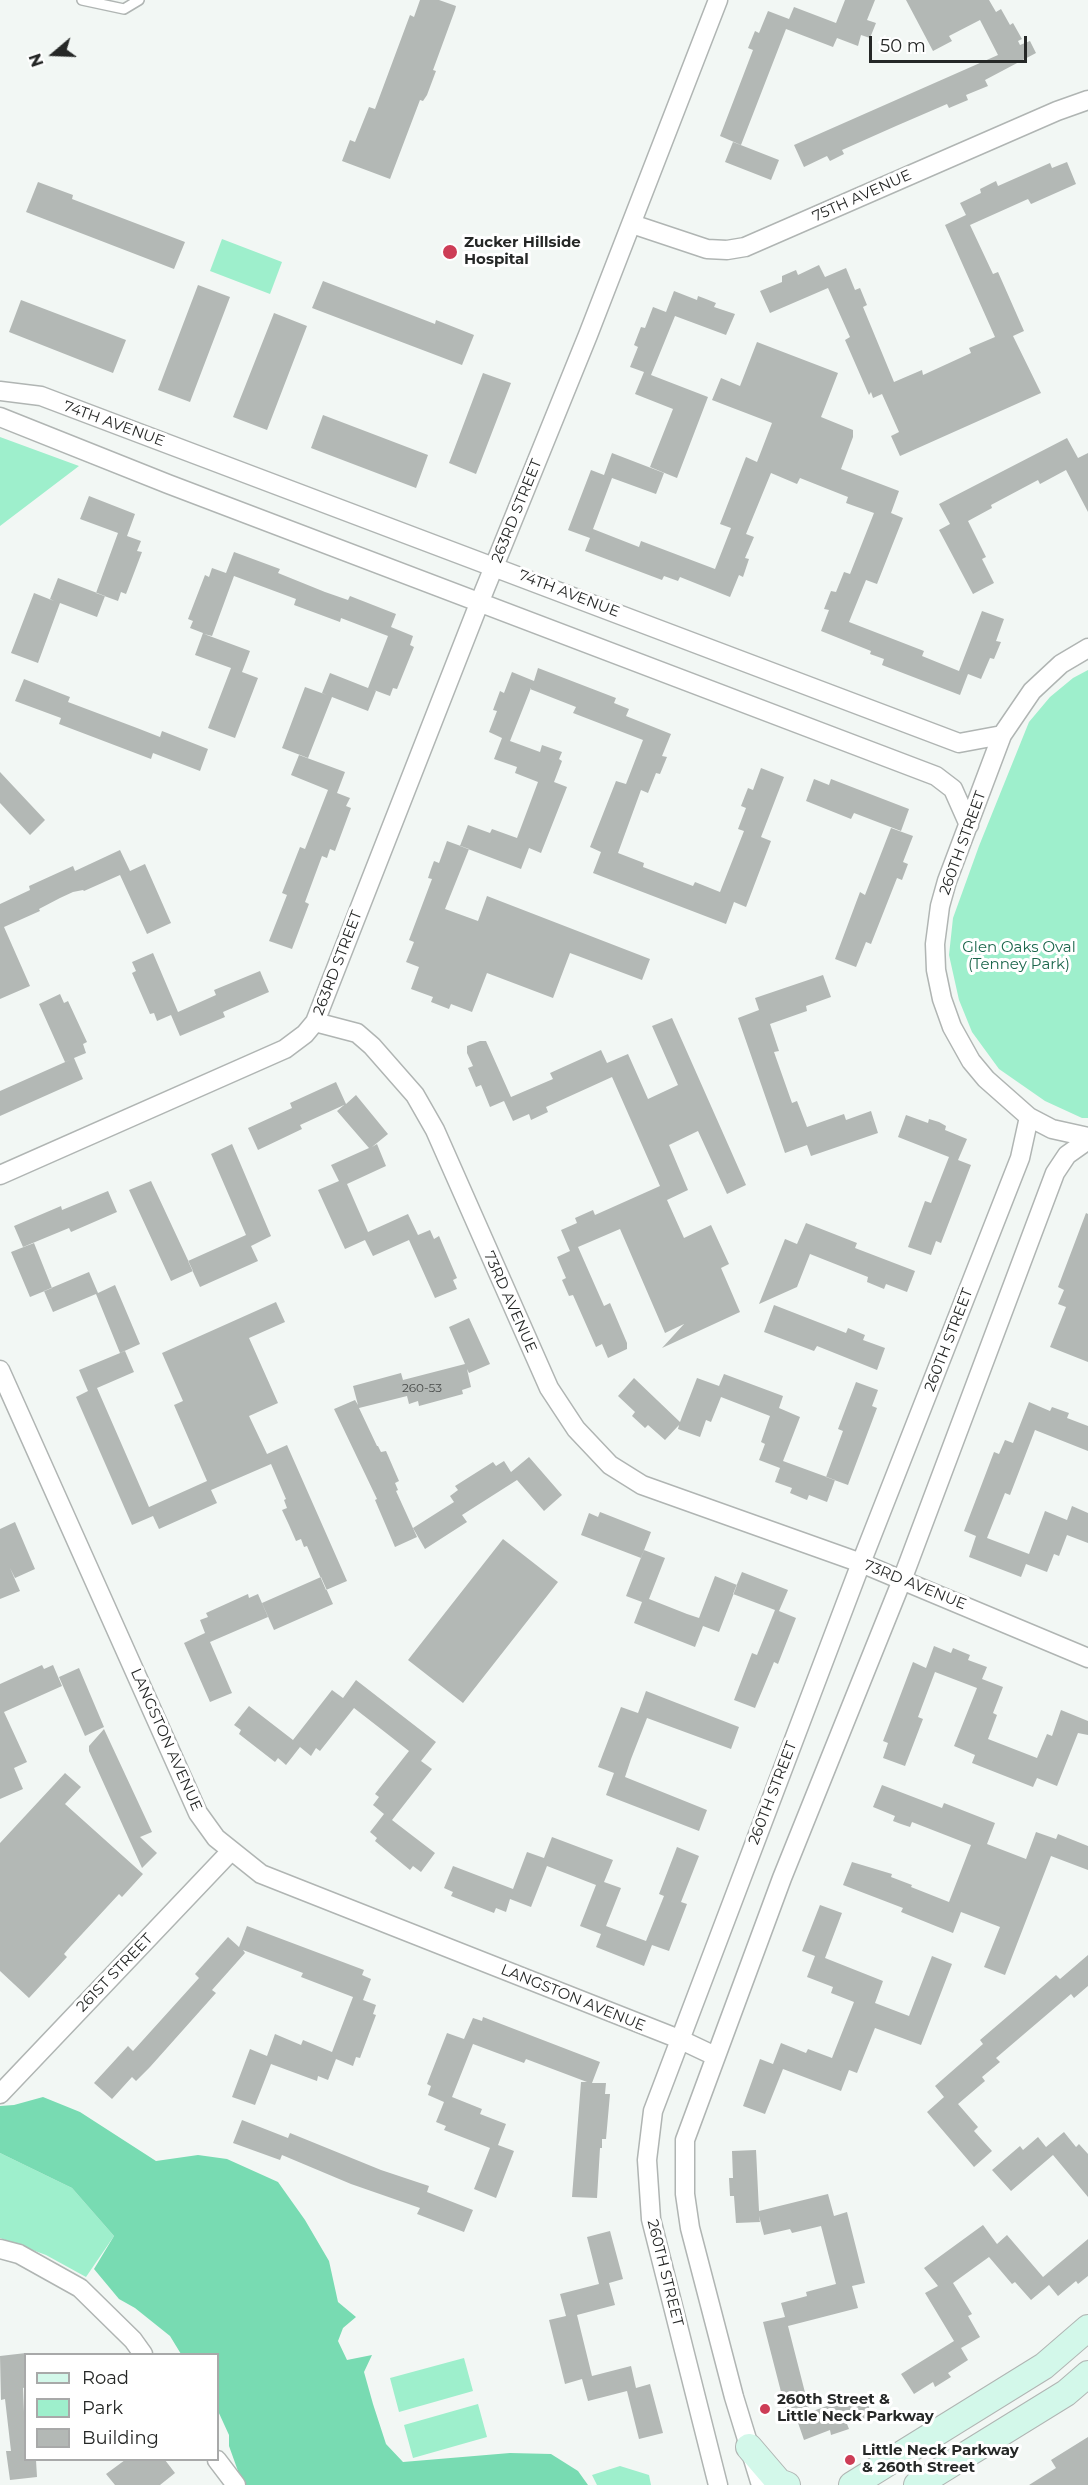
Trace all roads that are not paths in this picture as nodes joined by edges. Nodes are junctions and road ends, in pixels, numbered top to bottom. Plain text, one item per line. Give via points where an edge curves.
1 (82, 0) edge
2 (138, 0) edge
3 (718, 0) edge
4 (1088, 100) edge
5 (632, 224) junction
6 (0, 391) edge
7 (0, 417) edge
8 (495, 566) junction
9 (480, 601) junction
10 (1088, 648) edge
11 (1002, 735) junction
12 (969, 825) junction
13 (315, 1022) junction
14 (1029, 1117) junction
15 (1088, 1138) edge
16 (0, 1175) edge
17 (0, 1370) edge
18 (861, 1563) junction
19 (902, 1580) junction
20 (1088, 1658) edge
21 (231, 1851) junction
22 (679, 2040) junction
23 (715, 2056) junction
24 (0, 2094) edge
25 (0, 2249) edge
26 (1088, 2328) edge
27 (142, 2353) edge
28 (1088, 2374) edge
29 (749, 2447) junction
30 (219, 2461) edge
31 (236, 2485) edge
32 (718, 2485) edge
33 (760, 2485) edge
34 (787, 2485) edge
35 (852, 2485) edge
36 (917, 2485) edge

1 - 2 lane via 123,9
3 - 5 street, 263RD STREET
4 - 5 street, 75TH AVENUE via 746,247 706,249
5 - 8 street, 263RD STREET
6 - 8 street, 74TH AVENUE via 41,396
7 - 9 street
8 - 9 street, 263RD STREET
8 - 11 street, 74TH AVENUE via 959,743
9 - 12 street via 936,776 953,789
9 - 13 street, 263RD STREET
10 - 11 street, 260TH STREET via 1061,664 1032,690
11 - 12 street, 260TH STREET
12 - 14 street, 260TH STREET via 940,906 936,970 952,1027 971,1061
13 - 16 street via 285,1049
13 - 18 street, 73RD AVENUE via 357,1033 415,1095 435,1130 549,1388 576,1429 610,1465 642,1485
14 - 15 street, 260TH STREET via 1052,1129
14 - 18 street, 260TH STREET via 1020,1158
15 - 19 street, 260TH STREET via 1067,1155 1055,1173
17 - 21 street, LANGSTON AVENUE via 198,1813
18 - 19 street, 73RD AVENUE
18 - 22 street, 260TH STREET
19 - 20 street, 73RD AVENUE
19 - 23 street, 260TH STREET
21 - 22 street, LANGSTON AVENUE via 261,1874
21 - 24 street, 261ST STREET
22 - 23 street, LANGSTON AVENUE
22 - 32 street, 260TH STREET via 653,2111 647,2160 648,2194
23 - 29 street, 260TH STREET via 685,2140 685,2194 690,2228
25 - 27 street via 19,2254 80,2288
26 - 35 main road via 1044,2366
28 - 36 main road via 1066,2393
29 - 33 street, 260TH STREET
29 - 34 main road via 779,2482
30 - 31 street

